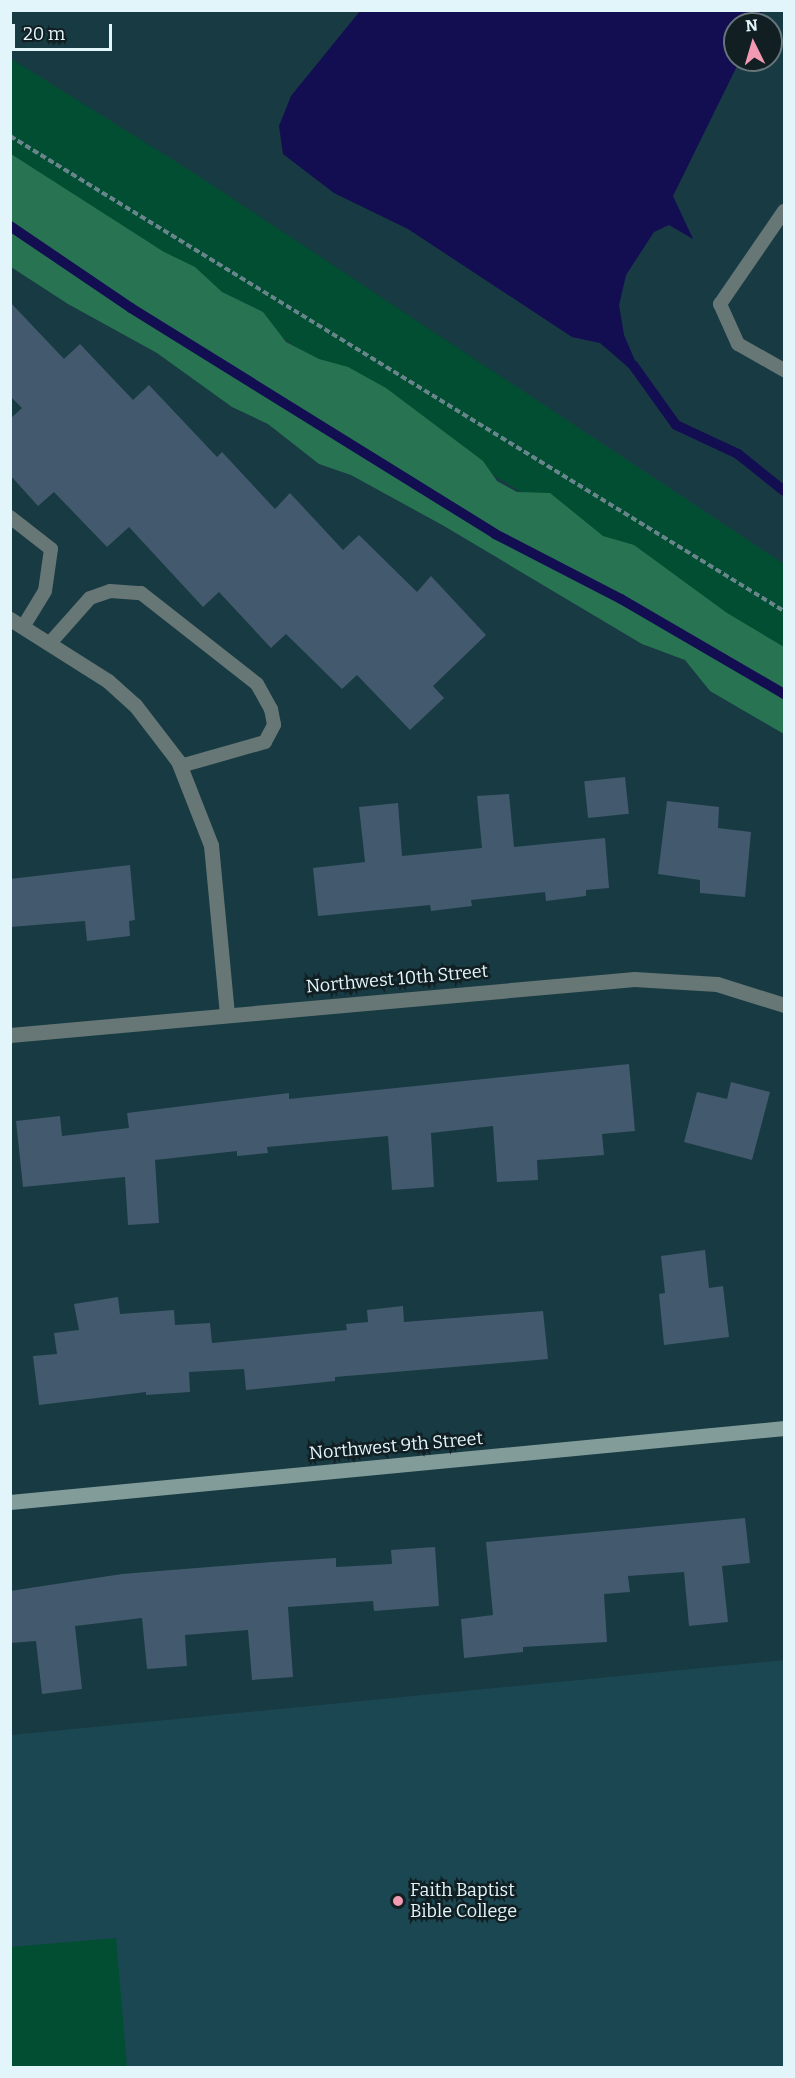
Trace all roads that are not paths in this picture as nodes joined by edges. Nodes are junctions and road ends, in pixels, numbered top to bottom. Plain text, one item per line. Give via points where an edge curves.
1 (784, 211) edge
2 (784, 370) edge
3 (10, 517) edge
4 (17, 623) edge
5 (50, 643) junction
6 (181, 766) junction
7 (784, 1005) edge
8 (227, 1013) junction
9 (10, 1035) edge
10 (784, 1428) edge
11 (10, 1502) edge

1 - 2 lane via 720,304 738,344
3 - 4 lane via 51,549 45,591
4 - 5 street
5 - 6 street via 108,681 135,705
5 - 6 lane via 90,598 110,591 141,593 257,684 271,709 274,725 266,742
6 - 8 street via 211,845
7 - 8 street, Northwest 10th Street via 717,984 634,979
8 - 9 street, Northwest 10th Street
10 - 11 street, Northwest 9th Street

